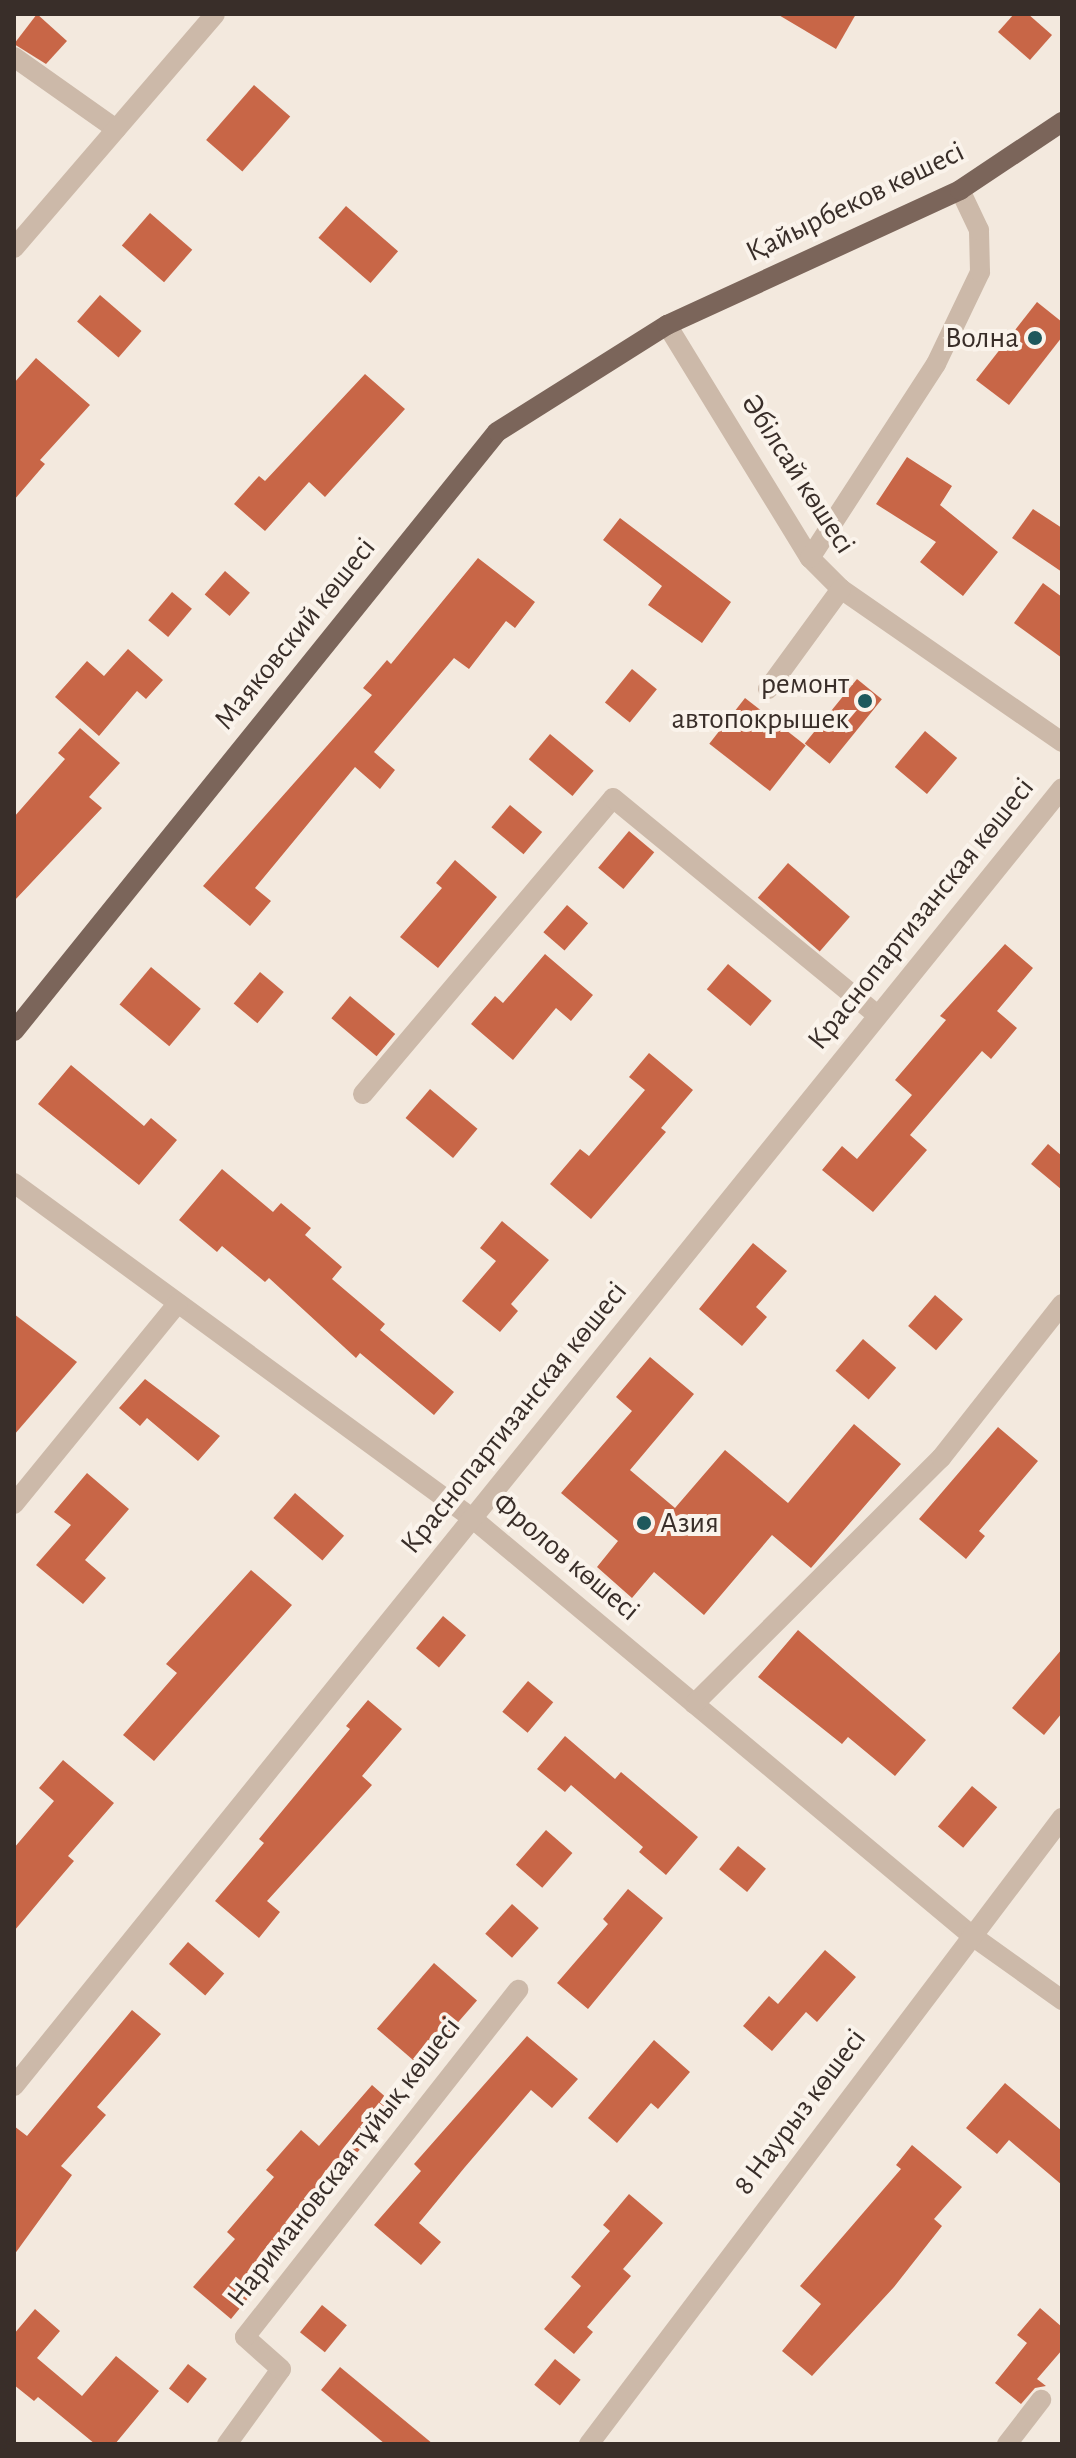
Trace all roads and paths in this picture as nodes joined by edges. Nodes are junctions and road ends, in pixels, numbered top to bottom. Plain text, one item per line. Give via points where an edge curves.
1 (214, 15) edge
2 (14, 57) edge
3 (1062, 122) edge
4 (116, 129) junction
5 (960, 190) junction
6 (14, 248) edge
7 (667, 325) junction
8 (810, 558) junction
9 (841, 589) junction
10 (768, 689) dead end
11 (1062, 742) edge
12 (1062, 788) edge
13 (877, 1015) junction
14 (14, 1031) edge
15 (363, 1094) dead end
16 (14, 1183) edge
17 (178, 1303) junction
18 (1062, 1304) edge
19 (14, 1504) edge
20 (472, 1518) junction
21 (694, 1704) junction
22 (1062, 1818) edge
23 (971, 1935) junction
24 (518, 1990) dead end
25 (1062, 2000) edge
26 (14, 2086) edge
27 (1041, 2400) dead end
28 (227, 2444) edge
29 (589, 2444) edge
30 (1007, 2444) edge

1 - 4 street
2 - 4 street
3 - 5 main road, Қайырбеков көшесі
4 - 6 street
5 - 7 main road, Қайырбеков көшесі
5 - 8 street via 979,230 980,272 936,364
7 - 8 street, Әбілсай көшесі
7 - 14 main road, Маяковский көшесі via 497,432
8 - 9 street, Әбілсай көшесі
9 - 10 street
9 - 11 street, Әбілсай көшесі
12 - 13 street, Краснопартизанская көшесі
13 - 15 street via 613,798
13 - 20 street, Краснопартизанская көшесі
16 - 17 street, Фролов көшесі
17 - 19 street
17 - 20 street, Фролов көшесі
18 - 21 street via 941,1458
20 - 21 street, Фролов көшесі
20 - 26 street, Краснопартизанская көшесі
21 - 23 street, Фролов көшесі
22 - 23 street, 8 Наурыз көшесі
23 - 25 street, Фролов көшесі
23 - 29 street, 8 Наурыз көшесі
24 - 28 street, Наримановская тұйық көшесі via 245,2337 281,2369
27 - 30 street

